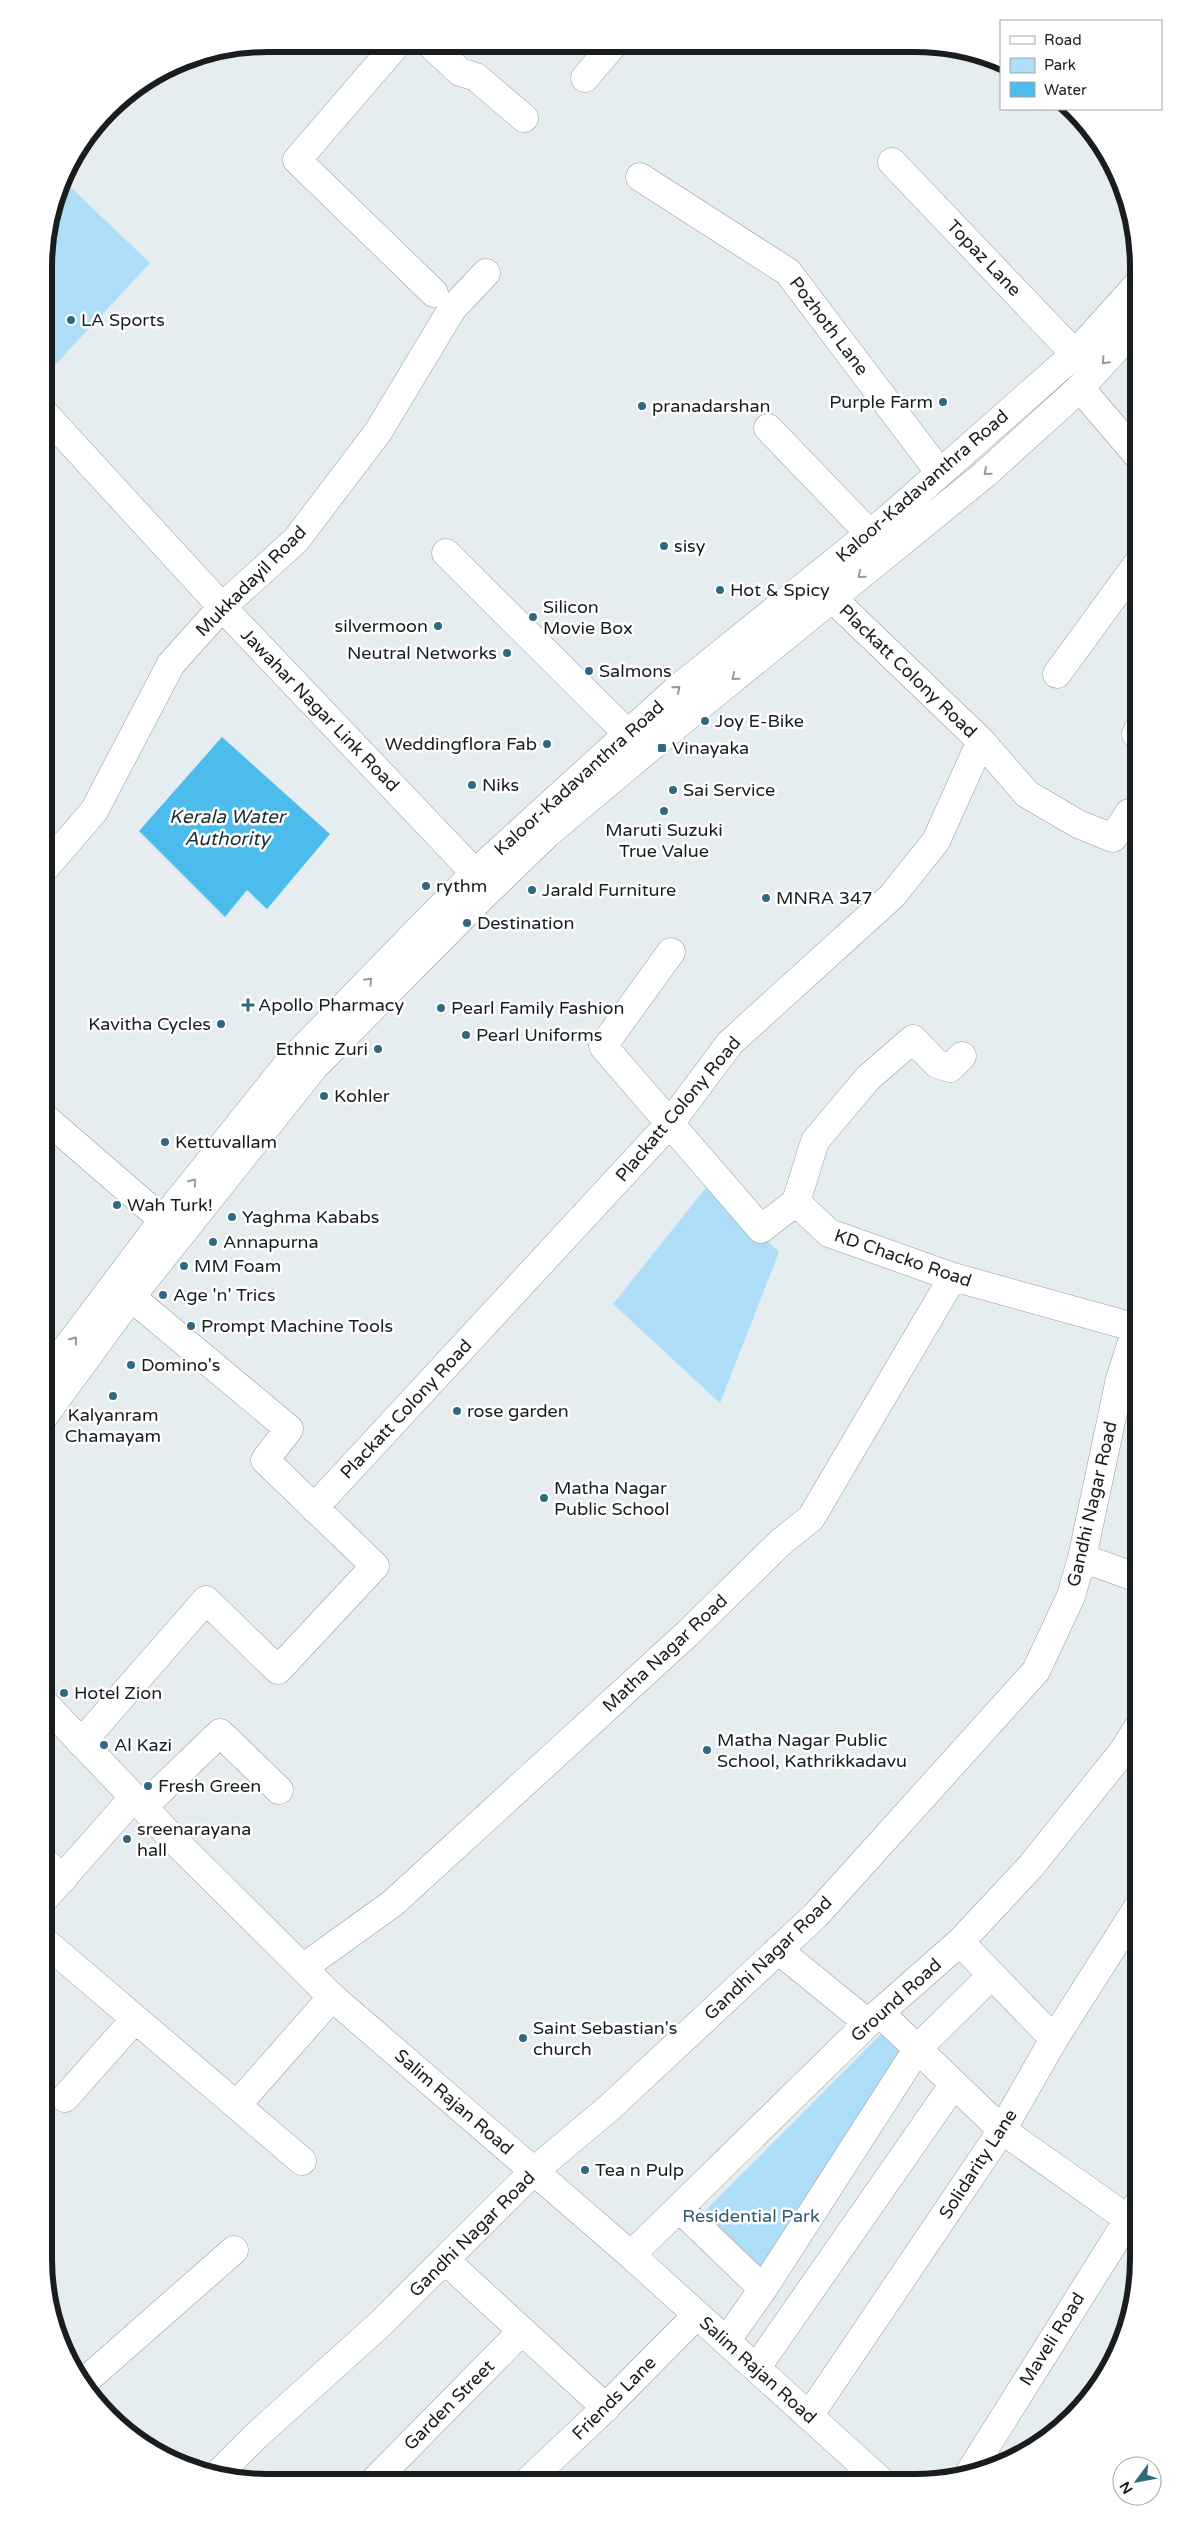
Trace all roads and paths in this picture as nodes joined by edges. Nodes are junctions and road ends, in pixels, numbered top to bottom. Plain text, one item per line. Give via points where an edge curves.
1 (389, 52) edge
2 (438, 52) edge
3 (607, 52) edge
4 (585, 78) dead end
5 (524, 118) dead end
6 (892, 162) dead end
7 (640, 177) dead end
8 (486, 274) dead end
9 (434, 293) dead end
10 (1130, 293) edge
11 (1130, 334) edge
12 (1075, 354) junction
13 (1080, 388) junction
14 (52, 422) edge
15 (768, 428) dead end
16 (1130, 447) edge
17 (940, 473) junction
18 (870, 534) junction
19 (446, 553) dead end
20 (1130, 574) edge
21 (816, 577) junction
22 (832, 598) junction
23 (222, 607) junction
24 (1058, 674) dead end
25 (628, 734) junction
26 (982, 741) junction
27 (1130, 814) edge
28 (52, 860) edge
29 (475, 873) junction
30 (671, 952) dead end
31 (962, 1056) dead end
32 (265, 1111) junction
33 (671, 1122) junction
34 (52, 1124) edge
35 (796, 1202) junction
36 (163, 1220) junction
37 (953, 1276) junction
38 (131, 1297) junction
39 (1130, 1324) edge
40 (1130, 1348) edge
41 (52, 1367) edge
42 (52, 1405) edge
43 (314, 1508) junction
44 (1082, 1558) junction
45 (1130, 1575) edge
46 (52, 1712) edge
47 (1130, 1740) edge
48 (81, 1743) junction
49 (279, 1790) dead end
50 (138, 1802) junction
51 (53, 1870) edge
52 (1130, 1920) edge
53 (960, 1942) junction
54 (52, 1948) edge
55 (778, 1950) junction
56 (304, 1967) junction
57 (992, 1976) junction
58 (332, 1997) junction
59 (874, 2018) junction
60 (135, 2019) junction
61 (1054, 2039) junction
62 (918, 2048) junction
63 (954, 2084) junction
64 (65, 2098) dead end
65 (237, 2105) junction
66 (1002, 2130) junction
67 (302, 2161) dead end
68 (534, 2172) junction
69 (680, 2209) junction
70 (1130, 2210) edge
71 (1130, 2217) edge
72 (234, 2250) dead end
73 (631, 2255) junction
74 (444, 2260) junction
75 (762, 2289) junction
76 (697, 2315) junction
77 (522, 2331) junction
78 (726, 2341) junction
79 (757, 2368) junction
80 (89, 2378) edge
81 (606, 2408) junction
82 (809, 2416) junction
83 (975, 2465) edge
84 (224, 2468) edge
85 (381, 2474) edge
86 (535, 2474) edge
87 (873, 2474) edge

1 - 9 street via 297,160
2 - 5 street via 460,72 476,77
3 - 4 street
6 - 12 street, Topaz Lane
7 - 17 street, Pozhoth Lane via 788,272
8 - 23 street, Mukkadayil Road via 452,309 378,432 296,540
10 - 12 street, Kaloor-Kadavanthra Road
11 -> 13 street, Kaloor-Kadavanthra Road
12 - 17 street, Kaloor-Kadavanthra Road
13 - 16 street
13 -> 22 street, Kaloor-Kadavanthra Road via 985,474
14 - 23 street, Jawahar Nagar Link Road
15 - 18 street
17 - 18 street, Kaloor-Kadavanthra Road
18 - 21 street, Kaloor-Kadavanthra Road
19 - 25 street
20 - 24 street
21 - 22 street, Plackatt Colony Road
25 -> 21 street, Kaloor-Kadavanthra Road via 676,690
22 - 26 street, Plackatt Colony Road
22 -> 32 street, Kaloor-Kadavanthra Road via 547,834 314,1067
23 - 28 street, Mukkadayil Road via 171,664 94,812
23 - 29 street, Jawahar Nagar Link Road
25 - 29 street, Kaloor-Kadavanthra Road
26 - 27 street via 1027,794 1078,824 1113,838
26 - 33 street, Plackatt Colony Road via 936,841 892,896 730,1043
32 -> 29 street, Kaloor-Kadavanthra Road via 287,1065
30 - 33 street via 603,1046
31 - 35 street via 950,1068 937,1064 913,1039 876,1072 815,1141
36 -> 32 street, Kaloor-Kadavanthra Road
32 - 38 street, Kaloor-Kadavanthra Road
33 - 35 street via 762,1229
33 - 43 street, Plackatt Colony Road
34 - 36 street
35 - 37 street, KD Chacko Road via 829,1233
41 -> 36 street, Kaloor-Kadavanthra Road
37 - 39 street, KD Chacko Road
37 - 56 street, Matha Nagar Road via 810,1518 393,1903
38 - 42 street, Kaloor-Kadavanthra Road
38 - 43 street via 289,1429 265,1460
40 - 44 street, Gandhi Nagar Road via 1120,1379
43 - 48 street via 375,1566 278,1670 206,1600
44 - 45 street
44 - 55 street, Gandhi Nagar Road via 1071,1596 1036,1671 816,1915
46 - 48 street, Salim Rajan Road
47 - 53 street, Ground Road via 1031,1866
48 - 50 street, Salim Rajan Road
49 - 50 street via 220,1733
50 - 51 street
50 - 56 street, Salim Rajan Road
52 - 61 street, Solidarity Lane
53 - 57 street
53 - 59 street, Ground Road
54 - 60 street
55 - 59 street
55 - 68 street, Gandhi Nagar Road via 609,2108
56 - 58 street, Salim Rajan Road
57 - 61 street
57 - 62 street
58 - 65 street
58 - 68 street, Salim Rajan Road
59 - 62 street
59 - 69 street, Ground Road
60 - 64 street
60 - 65 street
61 - 66 street, Solidarity Lane
62 - 63 street
62 - 75 street
63 - 66 street
63 - 79 street
65 - 67 street
66 - 70 street
66 - 82 street, Solidarity Lane
68 - 73 street, Salim Rajan Road
68 - 74 street, Gandhi Nagar Road
69 - 73 street, Ground Road
69 - 75 street
71 - 83 street, Maveli Road
72 - 80 street
73 - 76 street, Salim Rajan Road
74 - 77 street
74 - 84 street, Gandhi Nagar Road via 378,2326
75 - 78 street
76 - 78 street, Salim Rajan Road
76 - 81 street, Friends Lane
77 - 81 street
77 - 85 street, Garden Street
78 - 79 street, Salim Rajan Road
79 - 82 street, Salim Rajan Road
81 - 86 street, Friends Lane
82 - 87 street, Salim Rajan Road

